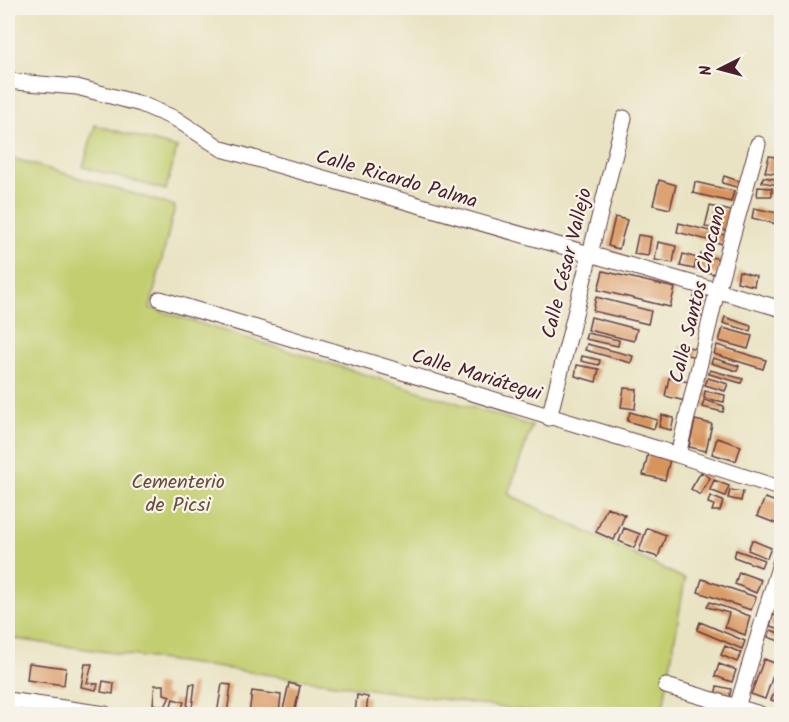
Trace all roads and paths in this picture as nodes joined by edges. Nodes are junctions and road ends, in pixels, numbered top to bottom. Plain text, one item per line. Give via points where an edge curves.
1 (8, 78) edge
2 (624, 118) dead end
3 (758, 144) dead end
4 (590, 255) junction
5 (717, 291) junction
6 (160, 299) dead end
7 (782, 309) edge
8 (549, 418) junction
9 (678, 455) junction
10 (782, 489) edge
11 (782, 557) edge
12 (666, 686) dead end
13 (8, 700) edge
14 (736, 711) edge
15 (105, 714) edge
16 (760, 714) edge

1 - 4 street, Calle Ricardo Palma via 105,93 176,119 222,149
2 - 4 street, Calle César Vallejo
3 - 5 street, Calle Santos Chocano
4 - 5 street, Calle Ricardo Palma
4 - 8 street, Calle César Vallejo
5 - 7 street, Calle Ricardo Palma
5 - 9 street, Calle Santos Chocano
6 - 8 street, Calle Mariátegui
8 - 9 street, Calle Mariátegui
9 - 10 street, Calle Mariátegui
11 - 14 street
12 - 14 street
13 - 15 street
14 - 16 street

